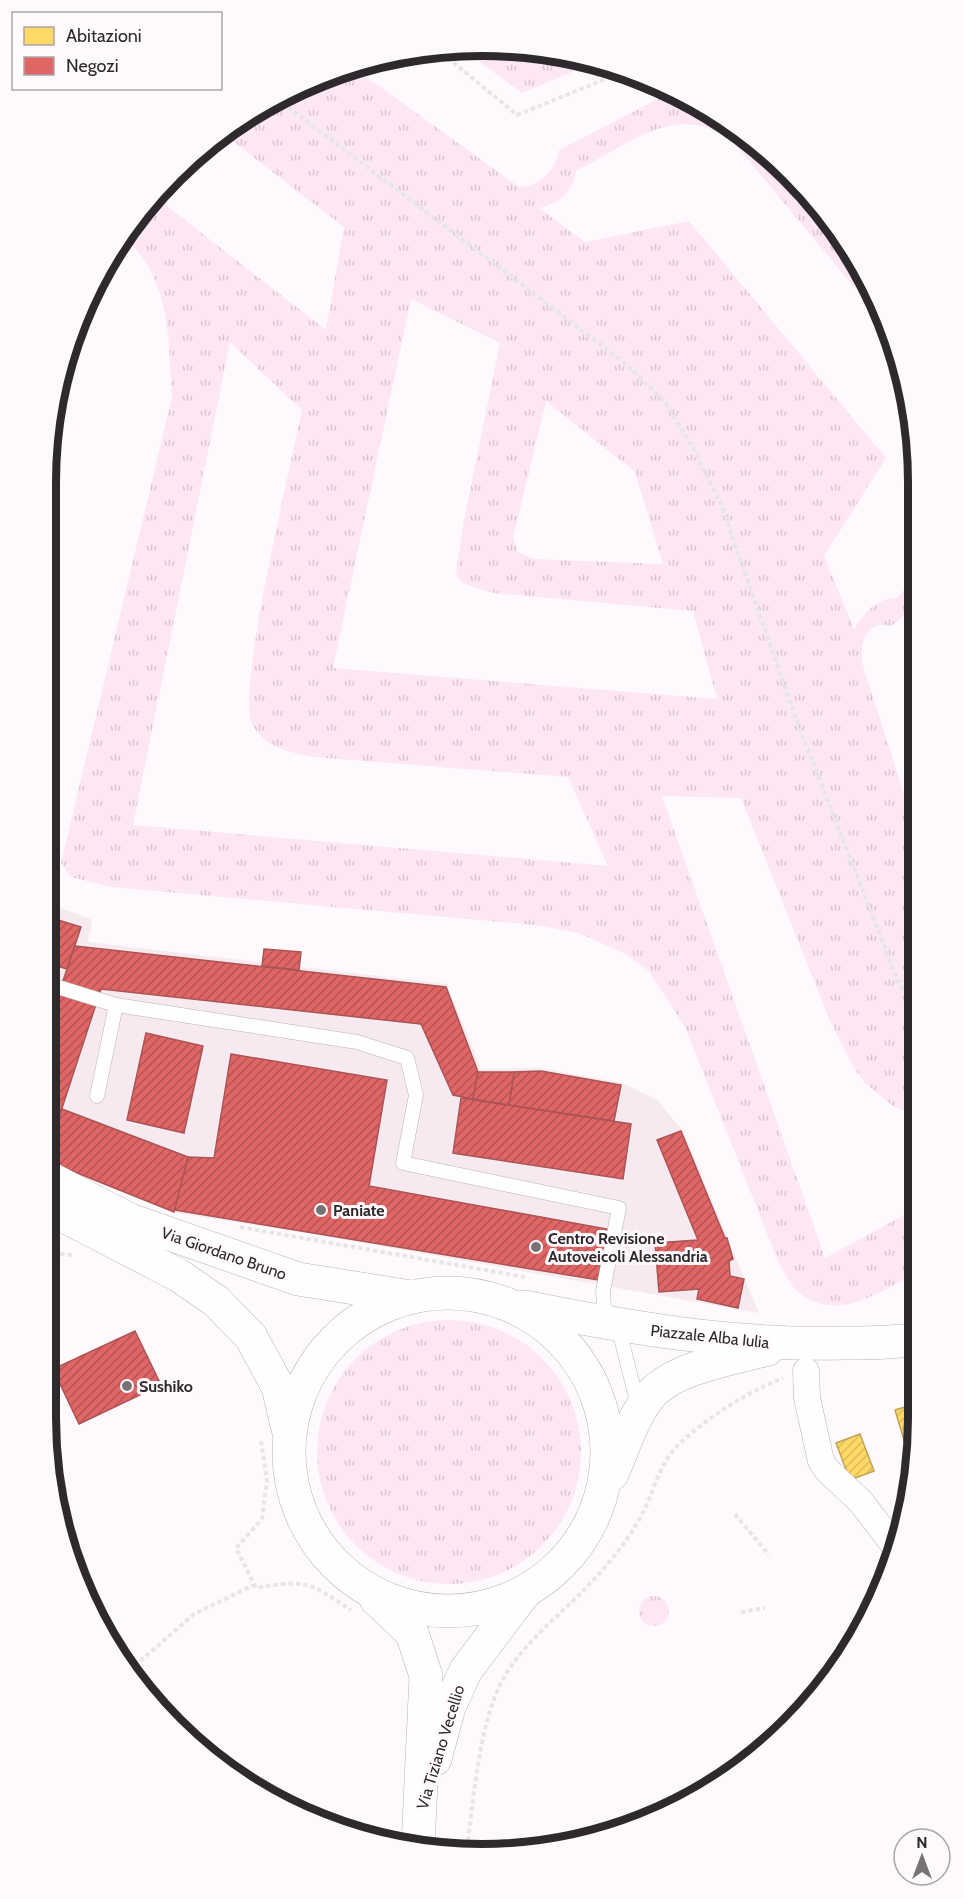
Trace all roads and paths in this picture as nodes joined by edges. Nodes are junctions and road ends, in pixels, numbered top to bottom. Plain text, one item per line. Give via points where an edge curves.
1 (447, 57) edge
2 (613, 76) edge
3 (284, 104) edge
4 (56, 986) edge
5 (908, 997) edge
6 (116, 1005) junction
7 (97, 1096) dead end
8 (56, 1182) edge
9 (56, 1212) edge
10 (237, 1226) dead end
11 (56, 1254) edge
12 (78, 1256) dead end
13 (532, 1278) dead end
14 (413, 1297) junction
15 (499, 1302) junction
16 (616, 1324) junction
17 (908, 1341) edge
18 (787, 1344) junction
19 (806, 1371) joint
20 (634, 1421) junction
21 (275, 1437) junction
22 (735, 1514) dead end
23 (594, 1515) junction
24 (890, 1540) edge
25 (769, 1555) dead end
26 (254, 1585) junction
27 (526, 1591) junction
28 (364, 1604) junction
29 (765, 1608) dead end
30 (741, 1612) dead end
31 (135, 1665) edge
32 (418, 1831) edge
33 (468, 1843) edge

1 - 2 path via 517,115
3 - 5 path via 624,363 664,402 721,504 799,727 898,981
4 - 6 lane
6 - 7 lane
6 - 16 lane via 357,1042 407,1058 416,1095 403,1163 619,1208 603,1291 604,1306
8 - 14 main road, Via Giordano Bruno via 130,1220 298,1279
9 - 21 main road, Via Giordano Bruno via 178,1275 216,1300 251,1337 278,1387
10 - 13 path
11 - 12 path
14 - 15 main road, Piazzale Alba Iulia via 456,1294
14 - 21 main road, Piazzale Alba Iulia via 364,1317 329,1347
15 - 16 main road, Piazzale Alba Iulia
15 - 23 main road, Piazzale Alba Iulia via 534,1319 555,1335 581,1365 594,1388 603,1412 607,1451 603,1491
16 - 18 main road, Piazzale Alba Iulia via 673,1334
16 - 20 lane via 637,1395
17 - 18 main road
18 - 20 main road, Piazzale Alba Iulia via 672,1378 649,1396
19 - 24 street via 807,1398 821,1461 861,1502
19 - 33 path via 778,1379 724,1410 675,1449 625,1540 508,1670 493,1705 484,1743
20 - 23 main road, Piazzale Alba Iulia
21 - 26 path via 262,1520 236,1548
21 - 28 main road, Piazzale Alba Iulia via 310,1532
22 - 25 path
23 - 27 main road, Piazzale Alba Iulia via 566,1558
26 - 28 path via 256,1588 279,1583 308,1584
26 - 31 path via 194,1614
27 - 28 main road, Piazzale Alba Iulia via 495,1604 450,1611
27 - 32 main road, Via Tiziano Vecellio via 484,1644 457,1687
28 - 32 main road, Via Tiziano Vecellio via 412,1633 426,1676
29 - 30 path

